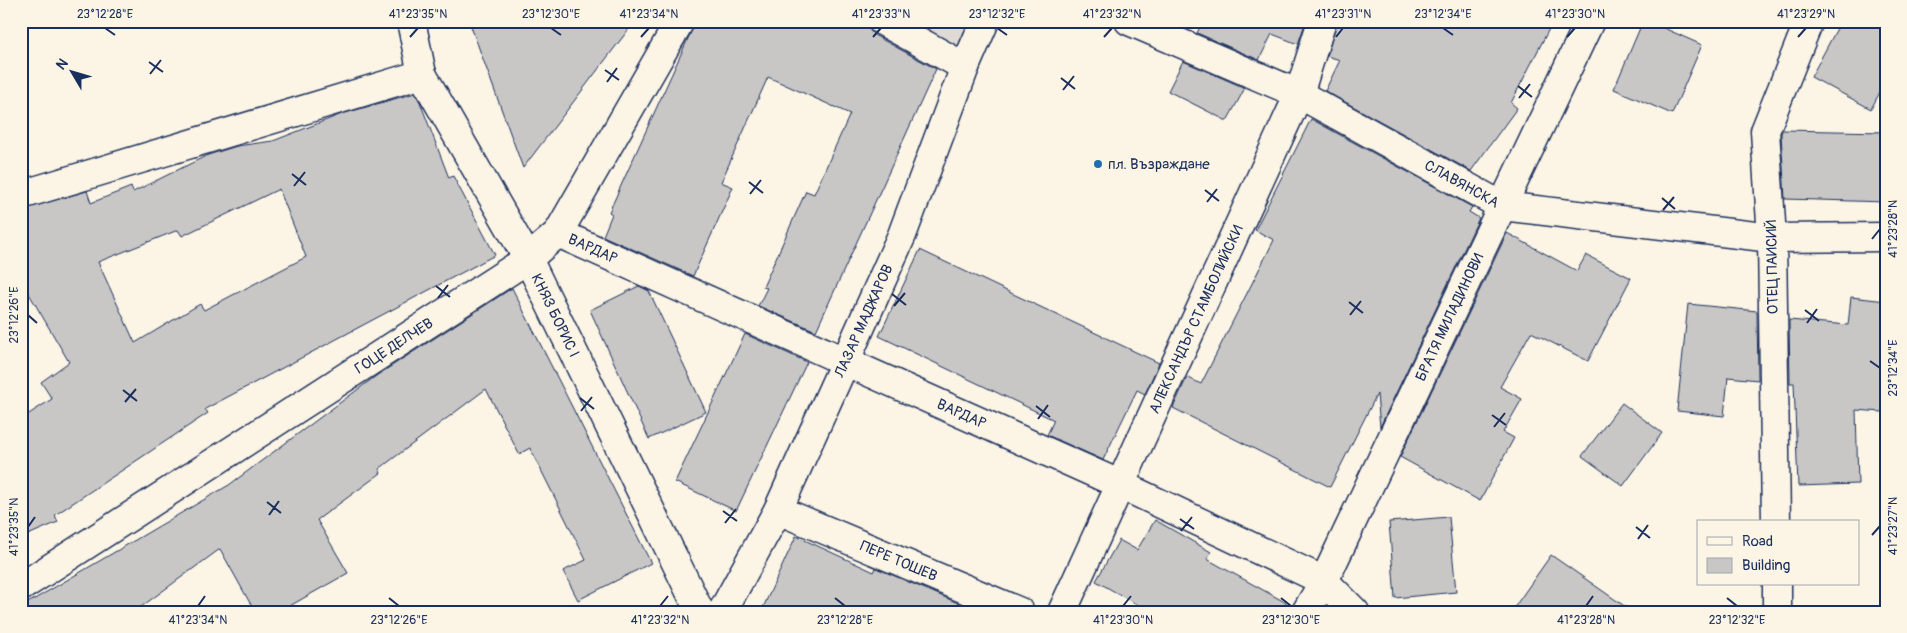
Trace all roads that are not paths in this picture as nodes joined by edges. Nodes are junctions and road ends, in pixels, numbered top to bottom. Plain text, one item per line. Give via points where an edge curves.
1 (411, 21) edge
2 (680, 21) edge
3 (882, 21) edge
4 (986, 21) edge
5 (1129, 21) edge
6 (1322, 21) edge
7 (1590, 21) edge
8 (1809, 21) edge
9 (965, 67) junction
10 (422, 74) junction
11 (1299, 94) junction
12 (21, 196) edge
13 (1502, 206) junction
14 (558, 233) junction
15 (1886, 236) edge
16 (1772, 238) junction
17 (528, 259) junction
18 (845, 362) junction
19 (1119, 484) junction
20 (778, 510) junction
21 (1776, 520) edge
22 (1324, 580) junction
23 (1777, 586) edge
24 (21, 587) edge
25 (700, 612) edge
26 (722, 612) edge
27 (1020, 612) edge
28 (1062, 612) edge
29 (1306, 612) edge
30 (1355, 612) edge
31 (1777, 612) edge

1 - 10 street, КНЯЗ БОРИС I
2 - 14 street, ГОЦЕ ДЕЛЧЕВ
3 - 9 street
4 - 9 street, ЛАЗАР МАДЖАРОВ
5 - 11 street, СЛАВЯНСКА
6 - 11 street, АЛЕКСАНДЪР СТАМБОЛИЙСКИ
7 - 13 street, БРАТЯ МИЛАДИНОВИ
8 - 16 street, ОТЕЦ ПАИСИЙ via 1765,131
9 - 18 street, ЛАЗАР МАДЖАРОВ via 902,235
10 - 12 street
10 - 17 street, КНЯЗ БОРИС I
11 - 13 street, СЛАВЯНСКА
11 - 19 street, АЛЕКСАНДЪР СТАМБОЛИЙСКИ
13 - 16 street, СЛАВЯНСКА
13 - 22 street, БРАТЯ МИЛАДИНОВИ
14 - 17 street, ГОЦЕ ДЕЛЧЕВ
14 - 18 street, ВАРДАР
15 - 16 street, СЛАВЯНСКА
16 - 21 street, ОТЕЦ ПАИСИЙ
17 - 24 street, ГОЦЕ ДЕЛЧЕВ
17 - 25 street, КНЯЗ БОРИС I
18 - 19 street, ВАРДАР
18 - 20 street, ЛАЗАР МАДЖАРОВ
19 - 22 street, ВАРДАР
19 - 28 street, АЛЕКСАНДЪР СТАМБОЛИЙСКИ
20 - 26 street, ЛАЗАР МАДЖАРОВ
20 - 27 street, ПЕРЕ ТОШЕВ
22 - 29 street, БРАТЯ МИЛАДИНОВИ
22 - 30 street, ВАРДАР
23 - 31 street

